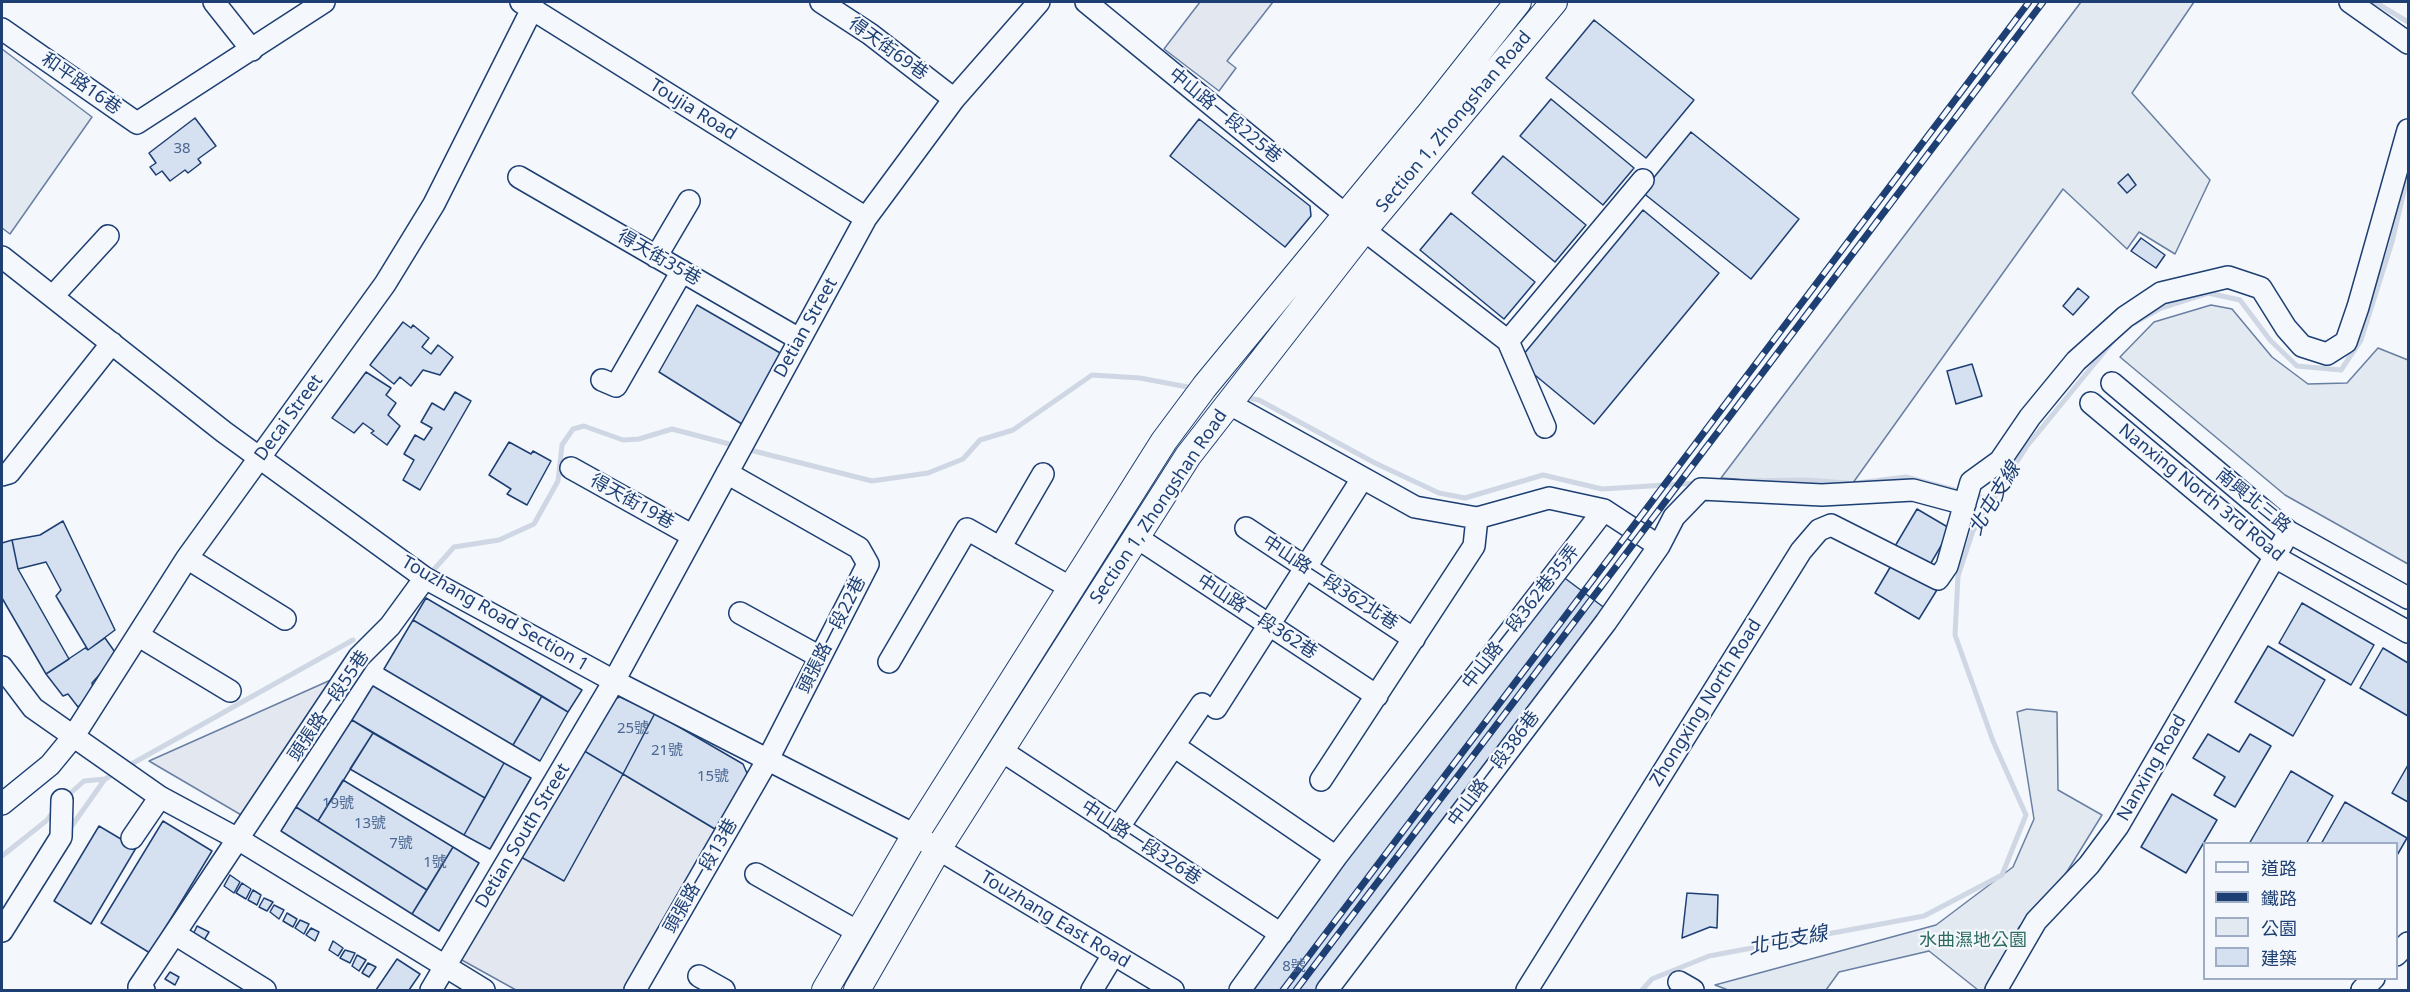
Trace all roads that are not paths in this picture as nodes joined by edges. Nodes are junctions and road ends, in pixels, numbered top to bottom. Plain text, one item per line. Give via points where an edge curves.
1 (214, 2) edge
2 (324, 2) edge
3 (820, 2) edge
4 (1039, 2) edge
5 (1086, 2) edge
6 (1518, 2) edge
7 (1554, 2) edge
8 (2350, 2) edge
9 (528, 4) edge
10 (2, 29) edge
11 (2409, 43) edge
12 (252, 50) junction
13 (954, 99) junction
14 (2409, 130) edge
15 (519, 177) dead end
16 (1643, 180) dead end
17 (689, 201) dead end
18 (866, 218) junction
19 (1355, 223) junction
20 (108, 236) dead end
21 (2, 257) edge
22 (656, 257) junction
23 (682, 271) junction
24 (53, 296) junction
25 (798, 339) junction
26 (1508, 341) junction
27 (112, 343) junction
28 (602, 380) dead end
29 (2112, 384) dead end
30 (2091, 403) dead end
31 (1228, 404) junction
32 (1545, 427) dead end
33 (260, 458) junction
34 (571, 468) dead end
35 (728, 474) junction
36 (1043, 474) dead end
37 (2, 476) edge
38 (1362, 479) junction
39 (1965, 504) junction
40 (1605, 510) junction
41 (1477, 518) junction
42 (1246, 528) dead end
43 (2289, 532) junction
44 (693, 536) junction
45 (1136, 537) junction
46 (1659, 546) junction
47 (1000, 548) junction
48 (2275, 556) junction
49 (187, 558) junction
50 (1305, 567) junction
51 (425, 578) junction
52 (1073, 589) junction
53 (2409, 598) edge
54 (740, 613) dead end
55 (285, 619) dead end
56 (1269, 625) junction
57 (2409, 632) edge
58 (138, 636) junction
59 (1414, 639) junction
60 (820, 657) junction
61 (889, 662) dead end
62 (2, 667) edge
63 (614, 681) junction
64 (230, 691) dead end
65 (1377, 696) junction
66 (73, 736) junction
67 (1174, 746) junction
68 (1002, 751) junction
69 (767, 761) junction
70 (1321, 780) dead end
71 (160, 796) junction
72 (62, 800) dead end
73 (2, 804) edge
74 (1118, 828) junction
75 (915, 835) junction
76 (132, 838) dead end
77 (238, 840) junction
78 (938, 849) junction
79 (1336, 857) junction
80 (756, 874) dead end
81 (2, 931) edge
82 (858, 932) junction
83 (175, 934) junction
84 (1281, 934) junction
85 (2409, 943) edge
86 (2398, 954) edge
87 (1113, 955) junction
88 (445, 969) junction
89 (699, 976) dead end
90 (141, 989) edge
91 (265, 990) edge
92 (431, 990) edge
93 (484, 990) edge
94 (636, 990) edge
95 (724, 990) edge
96 (825, 990) edge
97 (857, 990) edge
98 (1092, 990) edge
99 (1173, 990) edge
100 (1240, 990) edge
101 (1327, 990) edge
102 (1527, 990) edge
103 (1996, 990) edge

1 - 12 street
2 - 12 street
3 - 13 street, 得天街69巷 via 870,34
4 - 13 street, Detian Street
5 - 19 street, 中山路一段225巷
6 - 19 main road, Section 1, Zhongshan Road
7 - 19 main road, Section 1, Zhongshan Road
8 - 11 street
9 - 18 street, Toujia Road
9 - 33 street, Decai Street via 434,204 386,284
10 - 12 street, 和平路16巷 via 137,123
13 - 18 street, Detian Street
14 - 39 street via 2346,342 2327,354 2302,346 2261,288 2228,277 2161,293 2125,317 2076,361 2030,417 2001,461 1971,482
15 - 22 street, 得天街35巷
16 - 26 street
17 - 22 street
18 - 25 street, Detian Street
19 - 26 street, 中山路一段225巷
19 - 31 main road, Section 1, Zhongshan Road
19 - 52 main road, Section 1, Zhongshan Road via 1205,386 1164,441
20 - 24 street
21 - 24 street, Touzhang Road Section 1
22 - 23 street, 得天街35巷
23 - 25 street, 得天街35巷
23 - 28 street via 616,386
24 - 27 street, Touzhang Road Section 1
25 - 35 street, Detian Street
26 - 32 street
27 - 33 street, Touzhang Road Section 1
27 - 37 street via 9,473
29 - 43 street, 南興北三路
30 - 48 street, Nanxing North 3rd Road
31 - 38 street
31 - 45 main road, Section 1, Zhongshan Road via 1188,456
33 - 49 street, Decai Street
33 - 51 street, Touzhang Road Section 1
34 - 44 street, 得天街19巷
35 - 44 street, Detian Street
35 - 60 street, 頭張路一段22巷 via 859,548 868,564
36 - 47 street
38 - 41 street via 1415,507
38 - 50 street
39 - 46 street, 中山路一段386巷 via 1913,490 1822,495 1701,489 1674,517
39 - 102 street, Zhongxing North Road via 1947,566 1938,579 1831,525 1801,550
40 - 41 street via 1549,498
40 - 46 street
40 - 79 street, 中山路一段362巷35弄
41 - 59 street via 1474,546
42 - 50 street, 中山路一段362北巷
43 - 48 street, Nanxing Road
43 - 53 street, 南興北三路
44 - 63 street, Detian Street
45 - 56 street, 中山路一段362巷
45 - 68 main road, Section 1, Zhongshan Road
46 - 101 street, 中山路一段386巷
47 - 52 street
47 - 61 street via 967,529
48 - 57 street, Nanxing North 3rd Road
48 - 103 street, Nanxing Road via 2118,826 2089,865 2036,921
49 - 55 street
49 - 58 street, Decai Street
50 - 56 street
50 - 59 street, 中山路一段362北巷
51 - 63 street, Touzhang Road Section 1
51 - 77 street, 頭張路一段55巷 via 390,626 358,657
52 - 75 main road, Section 1, Zhongshan Road
54 - 60 street
56 - 65 street, 中山路一段362巷
56 - 67 street
58 - 64 street
58 - 66 street, Decai Street
59 - 65 street
60 - 69 street, 頭張路一段22巷
62 - 66 street via 33,708
63 - 69 street, Touzhang Road Section 1
63 - 88 street, Detian South Street
65 - 70 street
66 - 71 street
66 - 73 street, Decai Street via 50,765
67 - 74 street
67 - 79 street
68 - 74 street, 中山路一段326巷
68 - 78 main road, Section 1, Zhongshan Road
69 - 75 street, Touzhang Road Section 1
69 - 94 street, 頭張路一段13巷
71 - 76 street
71 - 77 street
72 - 81 street via 60,837
74 - 84 street, 中山路一段326巷
75 - 78 street, Touzhang Road Section 1
75 - 82 main road, Section 1, Zhongshan Road
77 - 83 street, 頭張路一段55巷
77 - 88 street
78 - 87 street, Touzhang East Road
78 - 97 main road, Section 1, Zhongshan Road
79 - 84 street, 中山路一段362巷35弄
80 - 82 street
82 - 96 main road, Section 1, Zhongshan Road
83 - 90 street, 頭張路一段55巷
83 - 91 street
84 - 100 street, 中山路一段362巷35弄
85 - 86 street
87 - 98 street
87 - 99 street, Touzhang East Road
88 - 92 street, Detian South Street
88 - 93 street
89 - 95 street

